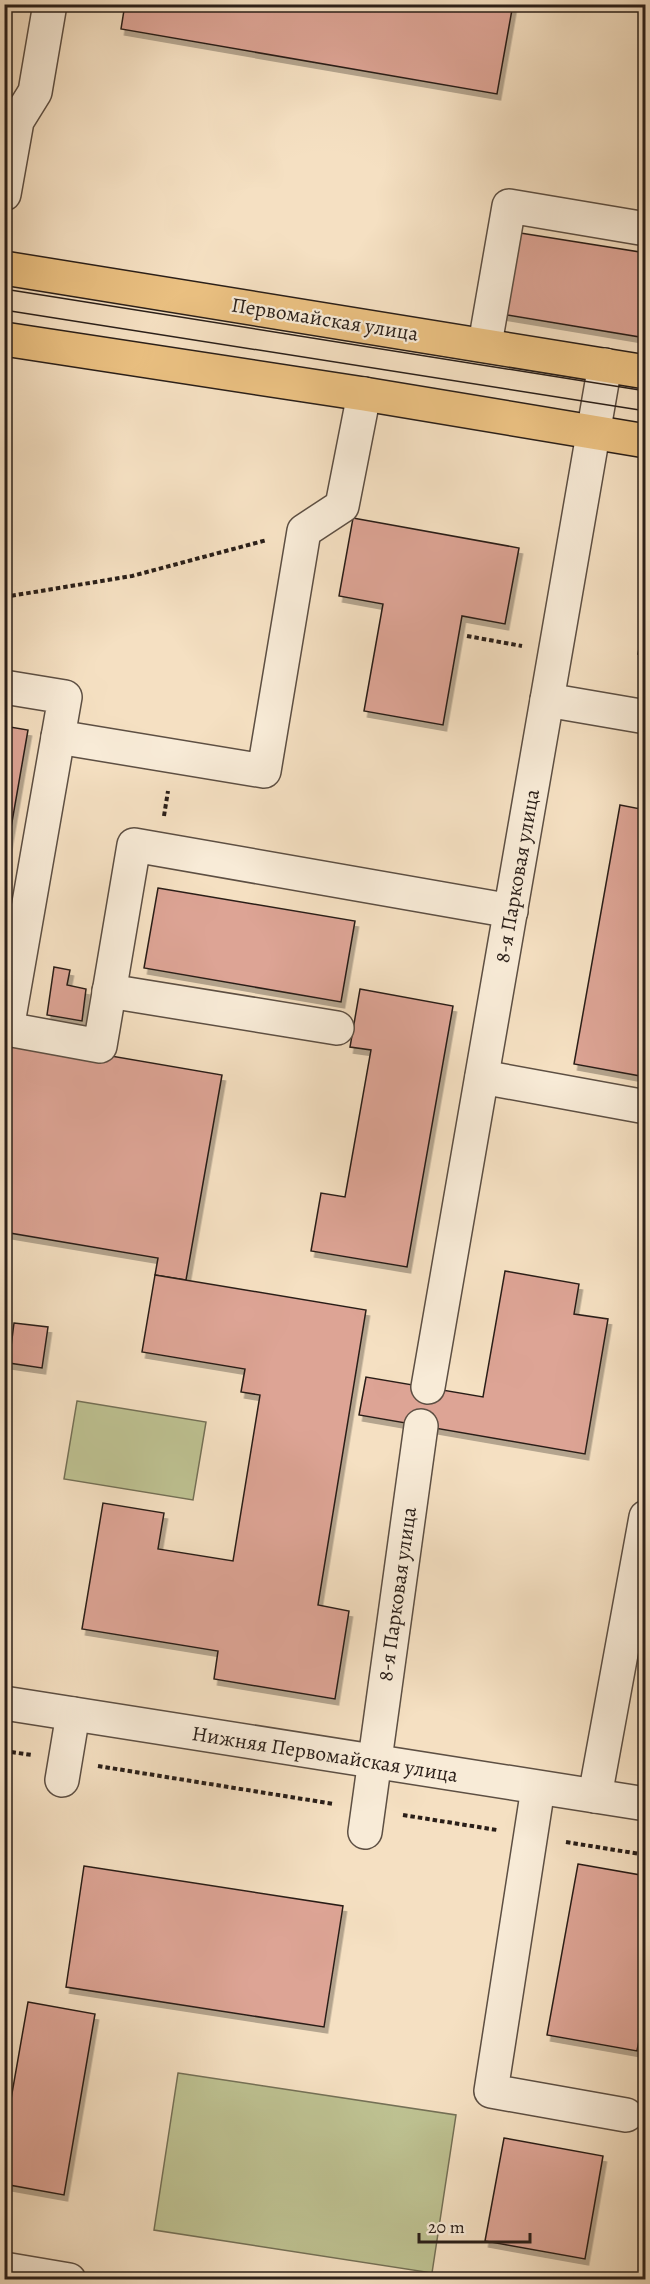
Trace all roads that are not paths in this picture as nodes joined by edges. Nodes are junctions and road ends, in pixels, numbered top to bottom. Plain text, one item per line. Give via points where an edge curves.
1 (50, 4) edge
2 (11, 120) edge
3 (4, 195) edge
4 (645, 229) edge
5 (4, 268) edge
6 (4, 339) edge
7 (485, 345) junction
8 (605, 364) junction
9 (645, 372) edge
10 (364, 394) junction
11 (594, 431) junction
12 (645, 441) edge
13 (4, 687) edge
14 (547, 700) junction
15 (645, 717) edge
16 (58, 737) junction
17 (510, 910) junction
18 (109, 991) junction
19 (337, 1028) dead end
20 (482, 1077) junction
21 (645, 1107) edge
22 (428, 1387) dead end
23 (421, 1426) dead end
24 (645, 1517) edge
25 (4, 1703) edge
26 (73, 1714) junction
27 (374, 1762) junction
28 (64, 1770) road end
29 (538, 1788) junction
30 (595, 1796) junction
31 (645, 1804) edge
32 (366, 1821) road end
33 (626, 2115) dead end
34 (4, 2268) edge
35 (69, 2280) edge

1 - 2 street via 34,92
2 - 3 street
4 - 7 street via 509,206
5 - 7 main road, Первомайская улица
6 - 10 main road
7 - 8 main road, Первомайская улица
8 - 9 main road, Первомайская улица
8 - 11 street, 8-я Парковая улица
10 - 11 main road
10 - 16 street via 342,506 304,531 264,771
11 - 12 main road
11 - 14 street, 8-я Парковая улица
13 - 16 street via 65,697
14 - 15 street
14 - 17 street, 8-я Парковая улица
16 - 18 street via 7,1029 100,1046
17 - 18 street via 134,845
17 - 20 street, 8-я Парковая улица
18 - 19 street
20 - 21 street
20 - 22 street, 8-я Парковая улица
23 - 27 street, 8-я Парковая улица
24 - 30 street
25 - 26 street, Нижняя Первомайская улица
26 - 27 street, Нижняя Первомайская улица
26 - 28 street
27 - 29 street, Нижняя Первомайская улица
27 - 32 street, 8-я Парковая улица
29 - 30 street, Нижняя Первомайская улица
29 - 33 street via 491,2091
30 - 31 street, Нижняя Первомайская улица
34 - 35 street

